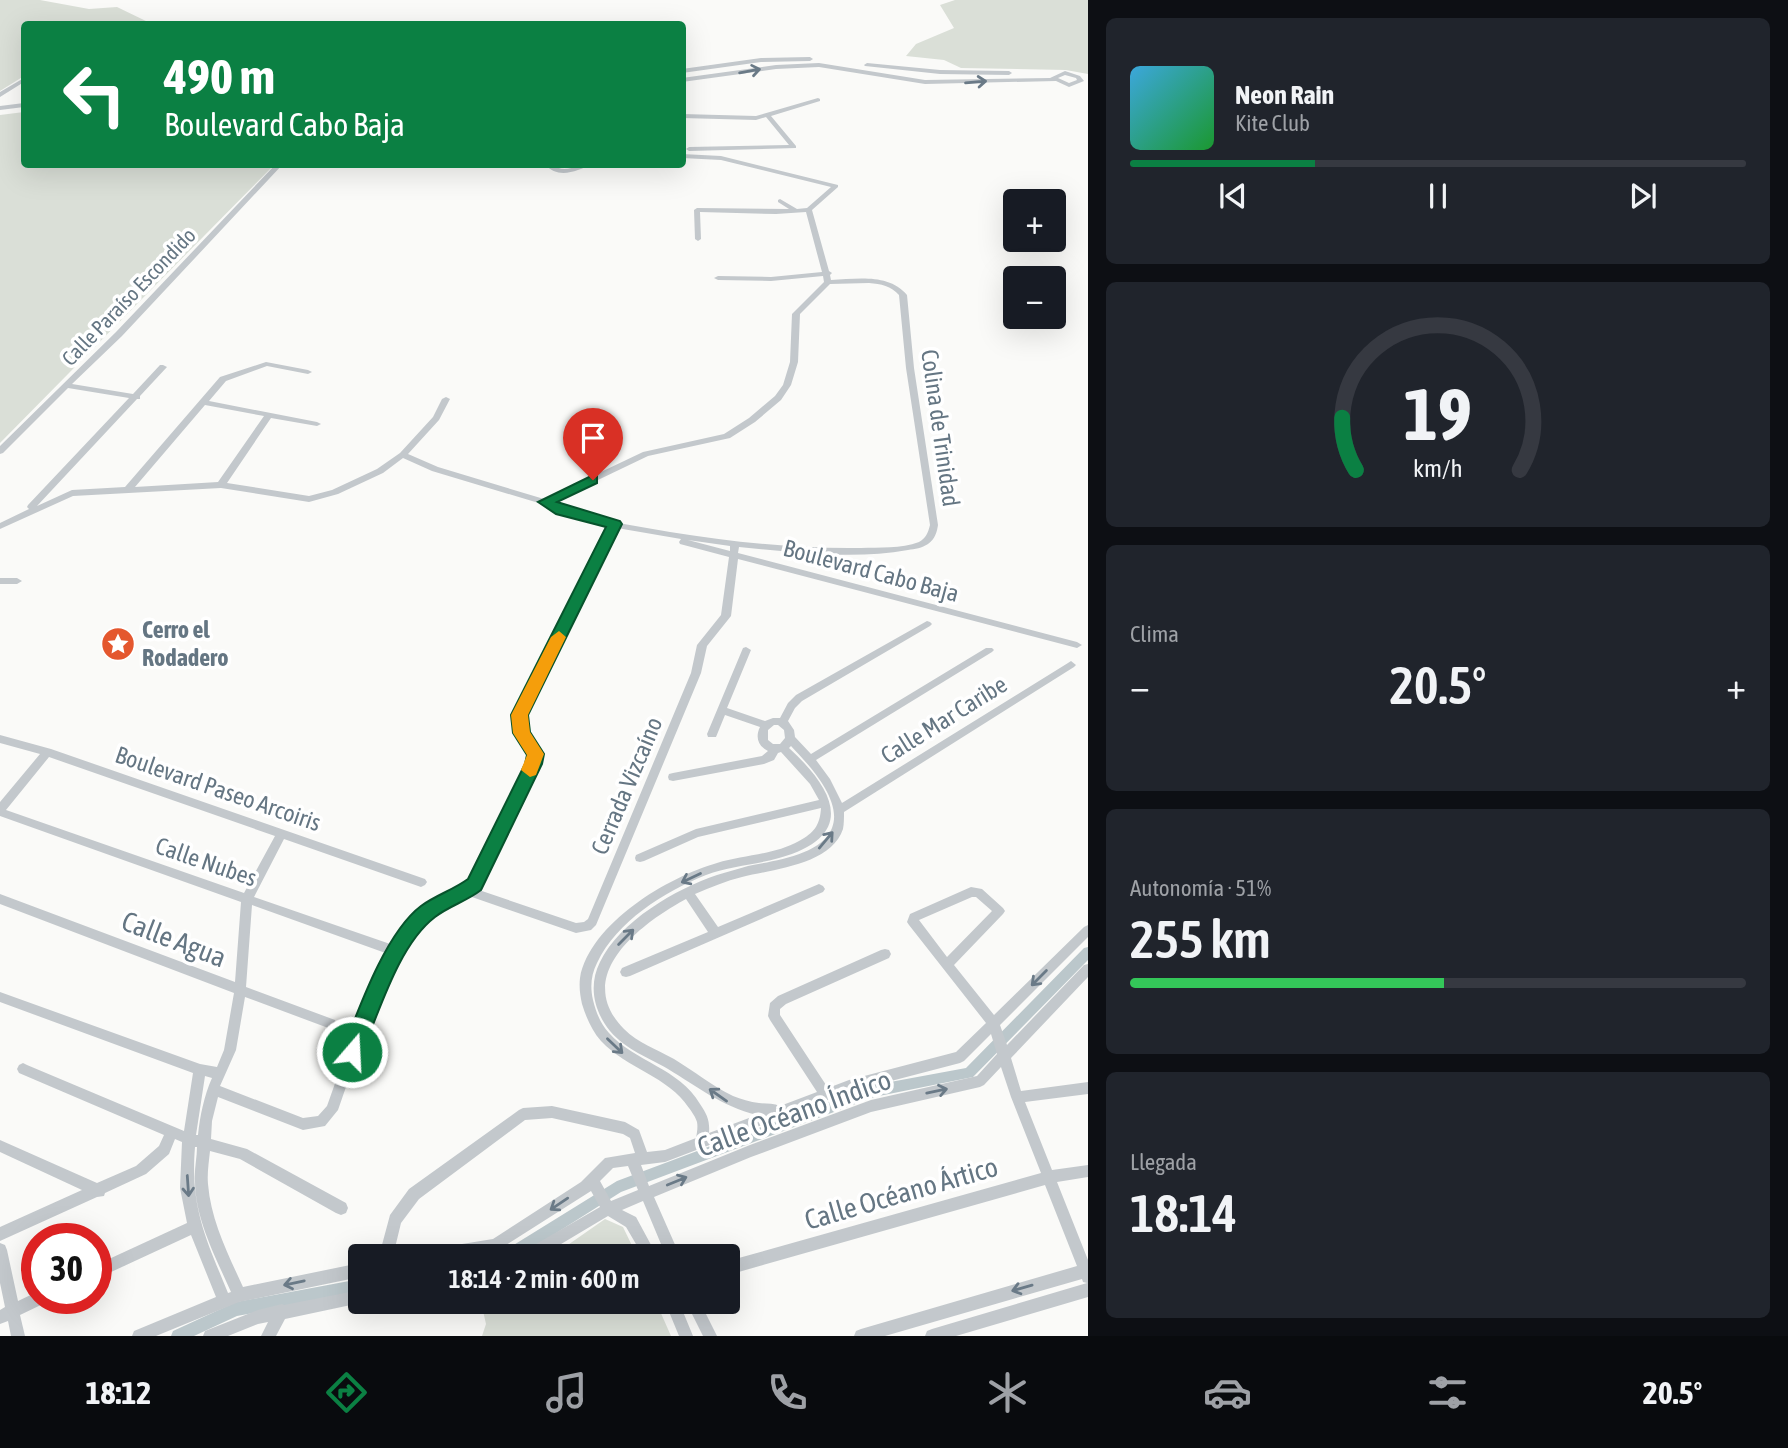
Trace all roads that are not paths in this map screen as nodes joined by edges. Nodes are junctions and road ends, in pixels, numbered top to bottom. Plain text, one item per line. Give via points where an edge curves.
1 (686, 71) edge
2 (1054, 78) junction
3 (1088, 78) edge
4 (686, 80) edge
5 (1079, 80) junction
6 (1088, 83) edge
7 (21, 85) edge
8 (0, 96) edge
9 (818, 100) dead end
10 (21, 106) edge
11 (0, 110) edge
12 (21, 111) edge
13 (686, 116) edge
14 (768, 116) junction
15 (686, 149) edge
16 (686, 156) edge
17 (275, 168) edge
18 (553, 168) edge
19 (576, 168) edge
20 (780, 201) dead end
21 (809, 210) junction
22 (796, 212) junction
23 (698, 239) dead end
24 (828, 277) junction
25 (718, 278) dead end
26 (163, 367) dead end
27 (309, 372) dead end
28 (68, 386) junction
29 (136, 397) junction
30 (446, 399) dead end
31 (204, 402) junction
32 (269, 415) junction
33 (317, 424) dead end
34 (0, 451) edge
35 (403, 455) junction
36 (221, 485) junction
37 (129, 488) junction
38 (545, 502) junction
39 (26, 512) junction
40 (615, 524) junction
41 (0, 526) edge
42 (655, 534) junction
43 (735, 544) junction
44 (853, 549) joint
45 (734, 557) junction
46 (0, 581) edge
47 (17, 581) dead end
48 (927, 624) dead end
49 (1077, 645) dead end
50 (746, 650) dead end
51 (989, 650) dead end
52 (1071, 665) dead end
53 (721, 710) junction
54 (782, 724) junction
55 (765, 725) junction
56 (712, 734) dead end
57 (0, 739) edge
58 (783, 745) junction
59 (47, 752) junction
60 (810, 759) junction
61 (673, 777) dead end
62 (825, 803) junction
63 (839, 810) junction
64 (0, 811) edge
65 (282, 833) junction
66 (640, 858) dead end
67 (729, 869) junction
68 (421, 882) dead end
69 (819, 889) dead end
70 (468, 891) junction
71 (688, 892) junction
72 (0, 899) edge
73 (247, 899) junction
74 (1088, 930) edge
75 (715, 933) junction
76 (398, 952) junction
77 (885, 954) dead end
78 (947, 965) junction
79 (1088, 969) edge
80 (626, 972) dead end
81 (240, 990) junction
82 (0, 997) edge
83 (331, 1024) dead end
84 (994, 1025) junction
85 (1003, 1050) junction
86 (23, 1069) dead end
87 (200, 1070) junction
88 (220, 1073) junction
89 (214, 1088) junction
90 (1088, 1088) edge
91 (825, 1094) junction
92 (1017, 1097) junction
93 (782, 1110) junction
94 (171, 1132) junction
95 (189, 1139) junction
96 (204, 1142) junction
97 (702, 1142) junction
98 (0, 1146) edge
99 (1088, 1171) edge
100 (640, 1174) junction
101 (1049, 1177) junction
102 (99, 1191) junction
103 (601, 1196) junction
104 (341, 1208) dead end
105 (195, 1226) junction
106 (0, 1234) edge
107 (389, 1244) edge
108 (497, 1244) edge
109 (543, 1244) edge
110 (643, 1244) edge
111 (669, 1244) edge
112 (0, 1250) edge
113 (112, 1265) edge
114 (740, 1265) edge
115 (348, 1272) edge
116 (1087, 1273) edge
117 (1088, 1290) edge
118 (239, 1295) junction
119 (348, 1299) edge
120 (224, 1300) junction
121 (282, 1311) junction
122 (7, 1314) edge
123 (676, 1314) edge
124 (699, 1314) edge
125 (18, 1336) edge
126 (139, 1336) edge
127 (210, 1336) edge
128 (268, 1336) edge
129 (686, 1336) edge
130 (710, 1336) edge
131 (860, 1336) edge
132 (932, 1336) edge

1 - 2 street via 795,58
4 -> 2 street via 812,65 925,82
2 - 5 street via 1064,84
2 - 5 street via 1065,73
3 - 5 street
5 - 6 street
7 - 8 street
9 - 14 street
10 - 11 street
11 - 12 street
13 - 14 street
14 - 15 street via 794,147
16 - 21 street via 722,158 836,186
17 - 28 street, Calle Paraíso Escondido
18 - 19 street via 560,173
20 - 22 street
21 - 22 street
21 - 24 street
22 - 23 street via 697,210
24 - 25 street
24 - 38 street via 796,314 794,362 787,385 752,420 727,436 646,454
24 - 44 street, Colina de Trinidad via 898,287 904,295 933,533 911,547
26 - 29 street
27 - 31 street via 266,364 249,368 223,379
28 - 29 street
28 - 34 street, Calle Paraíso Escondido
29 - 39 street
30 - 35 street via 436,418
31 - 32 street
31 - 37 street
32 - 33 street
32 - 36 street
35 - 36 street via 335,492 309,499
35 - 38 street, Boulevard Cabo Baja via 435,470
36 - 37 street
37 - 39 street via 72,493
38 - 40 street, Boulevard Cabo Baja
39 - 41 street
40 - 42 street, Boulevard Cabo Baja
40 - 70 street via 520,715 519,727 535,759
42 - 43 street, Boulevard Cabo Baja
42 - 45 street, Boulevard Cabo Baja
43 - 44 street, Boulevard Cabo Baja
43 - 45 street, Cerrada Vizcaíno
45 - 49 street, Boulevard Cabo Baja
45 - 70 street, Cerrada Vizcaíno via 726,617 702,645 696,673 592,922 576,928
46 - 47 street
48 - 54 street via 799,698
50 - 53 street
51 - 60 street
52 - 63 street, Calle Mar Caribe
53 - 55 street
53 - 56 street
54 - 55 street
54 - 58 street via 791,731
55 - 58 street via 760,735 763,740
57 - 59 street, Boulevard Paseo Arcoiris
58 - 60 street
58 - 61 street via 764,760
58 - 62 street via 814,780
59 - 64 street
59 - 65 street, Boulevard Paseo Arcoiris
60 - 63 street via 834,790
62 - 66 street via 708,829
62 - 67 street via 820,830 802,845
67 -> 63 street via 797,859 819,849 835,830
64 - 73 street, Calle Nubes
65 - 68 street, Boulevard Paseo Arcoiris
65 - 73 street
67 - 71 street
67 -> 97 street via 682,882 631,914 596,954 586,974 589,1005 612,1045 669,1078 692,1102 704,1123
69 - 75 street
70 - 76 street via 419,919
71 - 75 street
93 -> 71 street via 750,1110 730,1103 669,1061 631,1044 602,1005 599,979 611,953 641,922
72 - 81 street, Calle Agua
73 - 76 street, Calle Nubes
73 - 81 street
74 -> 84 street, Calle Océano Índico
75 - 80 street
76 - 89 street via 363,1020 327,1118 303,1124
77 - 91 street via 774,1007 774,1016
78 - 78 street via 912,919 978,892 999,911
78 - 84 street
79 - 85 street, Calle Océano Índico
81 - 83 street, Calle Agua
81 - 88 street via 230,1050
82 - 87 street
84 - 85 street
84 - 91 street, Calle Océano Índico via 953,1060
85 - 92 street
100 -> 85 street, Calle Océano Índico via 856,1111 974,1083
86 - 94 street
87 - 88 street
87 - 95 street
88 - 89 street
89 - 96 street
90 - 92 street
91 - 93 street, Calle Océano Índico
92 - 101 street
93 - 97 street, Calle Océano Índico
94 - 95 street
94 - 102 street via 164,1150 153,1161
95 - 96 street
95 -> 105 street via 187,1189
96 - 104 street via 242,1153
96 - 118 street via 201,1182 206,1210
97 - 100 street, Calle Océano Índico via 665,1156
98 - 102 street
99 - 101 street, Calle Océano Ártico
100 - 103 street, Calle Océano Índico
100 - 103 street, Calle Océano Índico via 610,1162
100 - 107 street via 635,1134 625,1128 552,1112 523,1114 414,1194 395,1220
100 - 111 street
101 - 114 street, Calle Océano Ártico
101 - 116 street
102 - 106 street
103 -> 108 street, Calle Océano Índico
103 - 109 street, Calle Océano Índico
103 - 110 street via 631,1223
105 - 113 street
105 - 120 street
112 - 122 street
115 -> 118 street
116 -> 131 street
117 - 132 street
118 - 120 street
119 - 121 street
120 - 126 street
121 - 127 street via 236,1323
121 - 128 street
122 - 125 street
123 - 129 street
124 - 130 street

